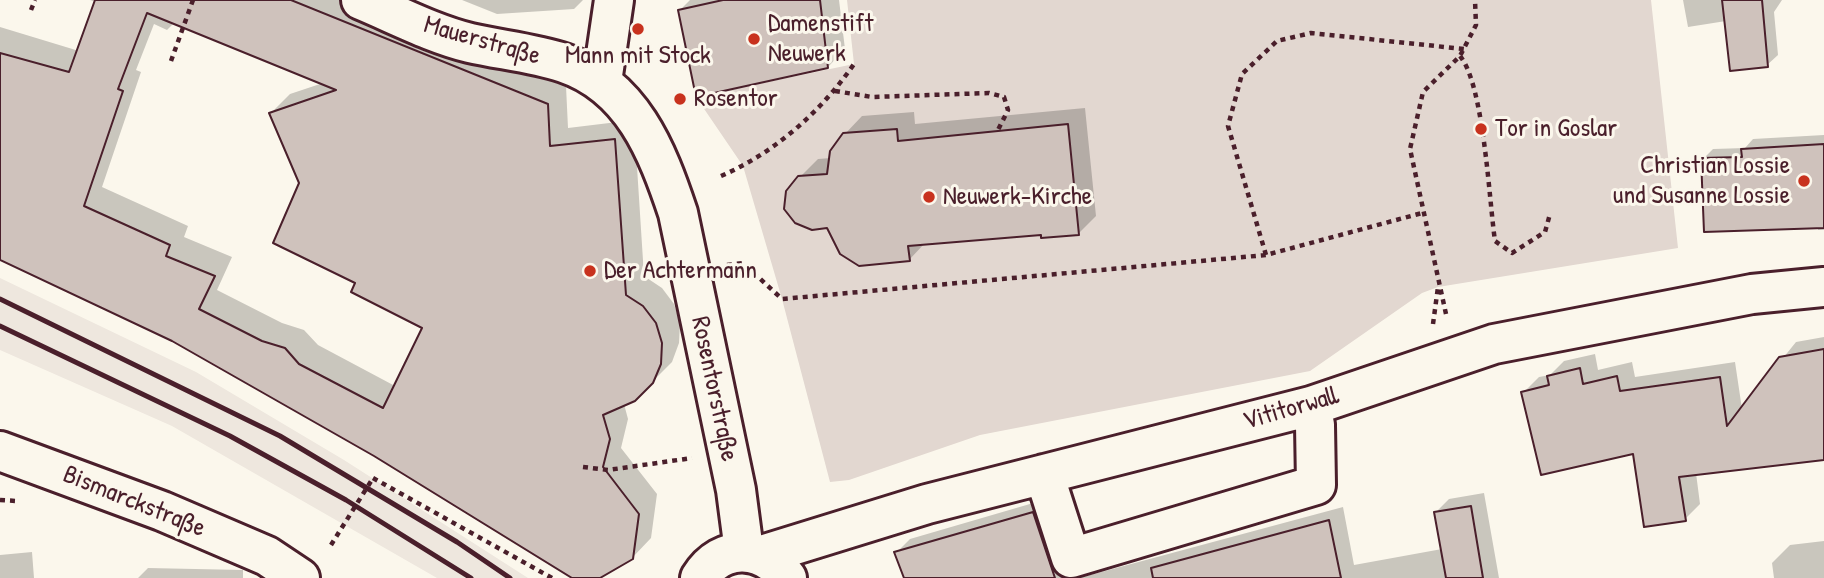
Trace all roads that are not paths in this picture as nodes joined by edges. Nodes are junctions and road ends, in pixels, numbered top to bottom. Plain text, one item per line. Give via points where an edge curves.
1 (361, 0) edge
2 (614, 0) edge
3 (602, 82) junction
4 (1824, 287) edge
5 (1311, 406) junction
6 (0, 452) edge
7 (1044, 474) junction
8 (267, 556) junction
9 (764, 561) edge
10 (332, 562) edge
11 (300, 578) edge
12 (700, 578) edge

1 - 3 street, Mauerstraße via 454,38 565,64
2 - 3 street
3 - 9 street, Rosentorstraße via 628,105 663,169 678,213 728,453
4 - 5 street, Vititorwall via 1752,294 1494,344
5 - 7 street, Vititorwall
5 - 7 street via 1317,485 1071,558
6 - 8 street, Bismarckstraße via 149,506
7 - 9 street, Vititorwall via 926,504
8 - 10 street, Bismarckstraße via 288,554
8 - 11 street, Bismarckstraße
9 - 12 street via 723,555

